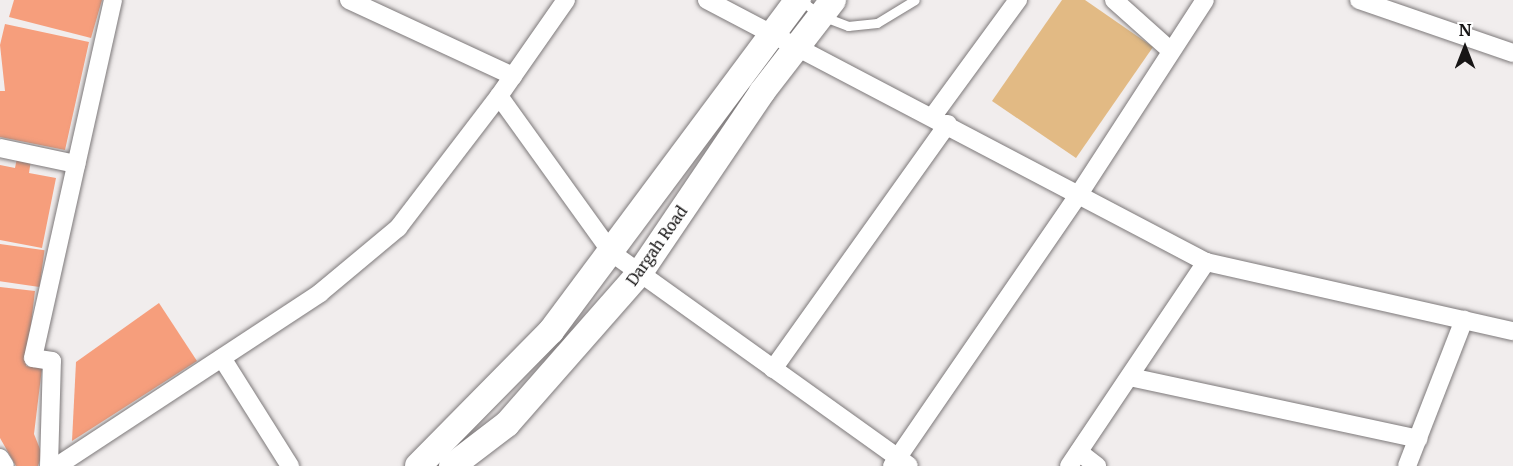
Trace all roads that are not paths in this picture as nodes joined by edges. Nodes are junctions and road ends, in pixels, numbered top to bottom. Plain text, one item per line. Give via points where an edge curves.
1 (113, 0) edge
2 (349, 0) edge
3 (566, 0) edge
4 (707, 0) edge
5 (799, 0) edge
6 (915, 0) edge
7 (1017, 0) edge
8 (1114, 0) edge
9 (1205, 0) edge
10 (1359, 0) edge
11 (828, 8) edge
12 (771, 35) junction
13 (798, 48) junction
14 (1172, 51) junction
15 (1513, 53) edge
16 (513, 76) junction
17 (499, 96) junction
18 (940, 120) junction
19 (0, 148) edge
20 (76, 164) junction
21 (1079, 194) junction
22 (612, 253) junction
23 (1206, 262) junction
24 (639, 274) junction
25 (1464, 320) junction
26 (1513, 331) edge
27 (222, 358) junction
28 (773, 369) junction
29 (1130, 377) junction
30 (1418, 439) junction
31 (0, 458) edge
32 (1074, 459) edge
33 (900, 463) edge
34 (5, 466) edge
35 (49, 466) edge
36 (57, 466) edge
37 (290, 466) edge
38 (418, 466) edge
39 (452, 466) edge
40 (1097, 466) edge
41 (1407, 466) edge

1 - 20 street
2 - 16 street
3 - 16 street
4 - 12 street
5 - 11 lane
5 - 12 main road
6 - 11 lane via 877,23 848,26
7 - 18 street
8 - 14 street
9 - 14 street
10 - 15 street
11 - 13 main road, Dargah Road
12 - 13 street
12 - 22 main road
13 - 18 street
13 - 24 main road, Dargah Road via 762,92
14 - 21 street
16 - 17 street
17 - 22 street
17 - 27 street via 398,228 320,293
18 - 21 street
18 - 28 street
19 - 20 street
20 - 35 street via 33,358 52,361
21 - 23 street
21 - 33 street
22 - 24 street
22 - 38 main road via 551,331
23 - 25 street
23 - 29 street
24 - 28 street
24 - 39 main road, Dargah Road via 507,424
25 - 26 street
25 - 30 street
27 - 36 street
27 - 37 street
28 - 33 street
29 - 30 street
29 - 32 street
30 - 41 street
31 - 34 street
32 - 40 street

